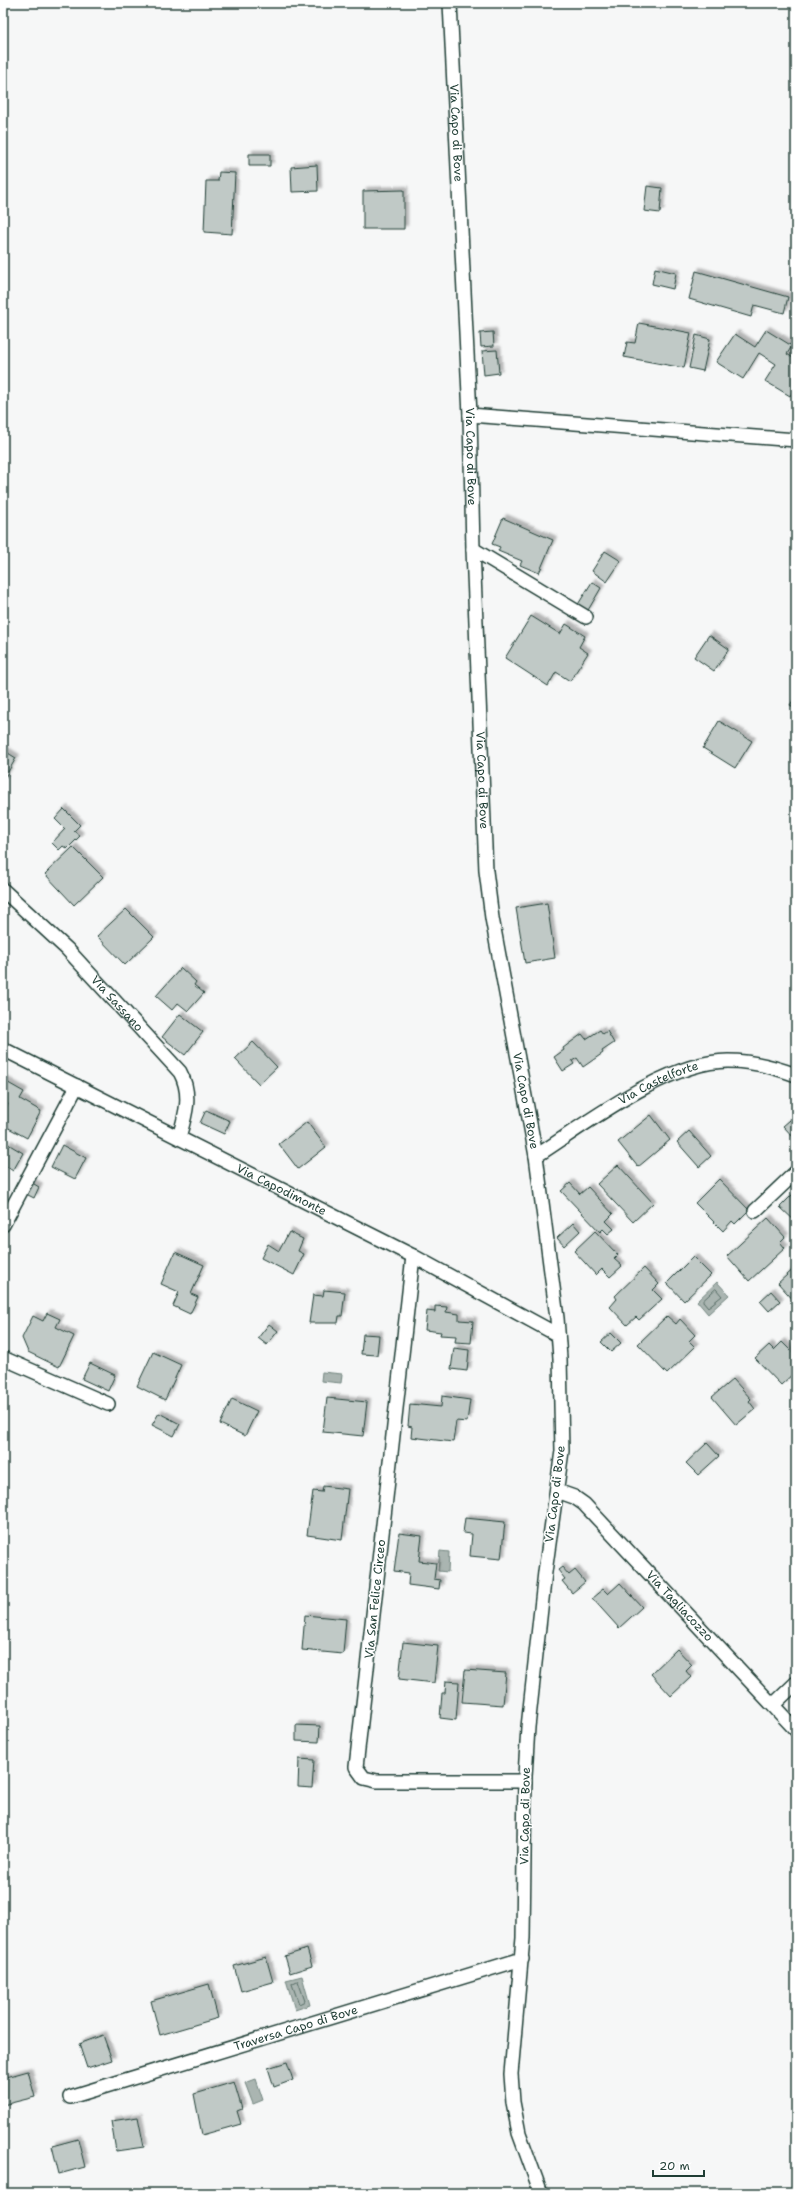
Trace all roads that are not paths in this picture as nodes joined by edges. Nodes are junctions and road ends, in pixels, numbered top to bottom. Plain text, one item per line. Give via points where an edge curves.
1 (450, 3) edge
2 (470, 415) junction
3 (796, 440) edge
4 (472, 549) junction
5 (586, 617) dead end
6 (3, 890) edge
7 (3, 1049) edge
8 (796, 1076) edge
9 (77, 1086) junction
10 (179, 1137) junction
11 (536, 1156) junction
12 (796, 1172) edge
13 (755, 1210) dead end
14 (3, 1225) edge
15 (413, 1256) junction
16 (558, 1335) junction
17 (3, 1358) edge
18 (108, 1404) dead end
19 (557, 1491) junction
20 (796, 1683) edge
21 (773, 1705) junction
22 (796, 1730) edge
23 (525, 1781) junction
24 (522, 1958) junction
25 (70, 2098) dead end
26 (541, 2193) edge

1 - 2 street, Via Capo di Bove
2 - 3 street
2 - 4 street, Via Capo di Bove
4 - 5 street
4 - 11 street, Via Capo di Bove via 488,885
6 - 10 street, Via Sassano via 67,949 180,1072 188,1100
7 - 9 street, Via Capodimonte
8 - 11 street, Via Castelforte via 771,1067 744,1062 728,1061 700,1065 636,1093
9 - 10 street, Via Capodimonte
9 - 14 street
10 - 15 street, Via Capodimonte
11 - 16 street, Via Capo di Bove
12 - 13 street
15 - 16 street, Via Capodimonte
15 - 23 street, Via San Felice Circeo via 356,1767 364,1778 377,1781
16 - 19 street, Via Capo di Bove via 562,1438
17 - 18 street
19 - 21 street, Via Tagliacozzo via 584,1504
19 - 23 street, Via Capo di Bove via 541,1602
20 - 21 street
21 - 22 street, Via Tagliacozzo
23 - 24 street, Via Capo di Bove
24 - 25 street, Traversa Capo di Bove
24 - 26 street, Via Capo di Bove via 512,2060 512,2096 519,2133

